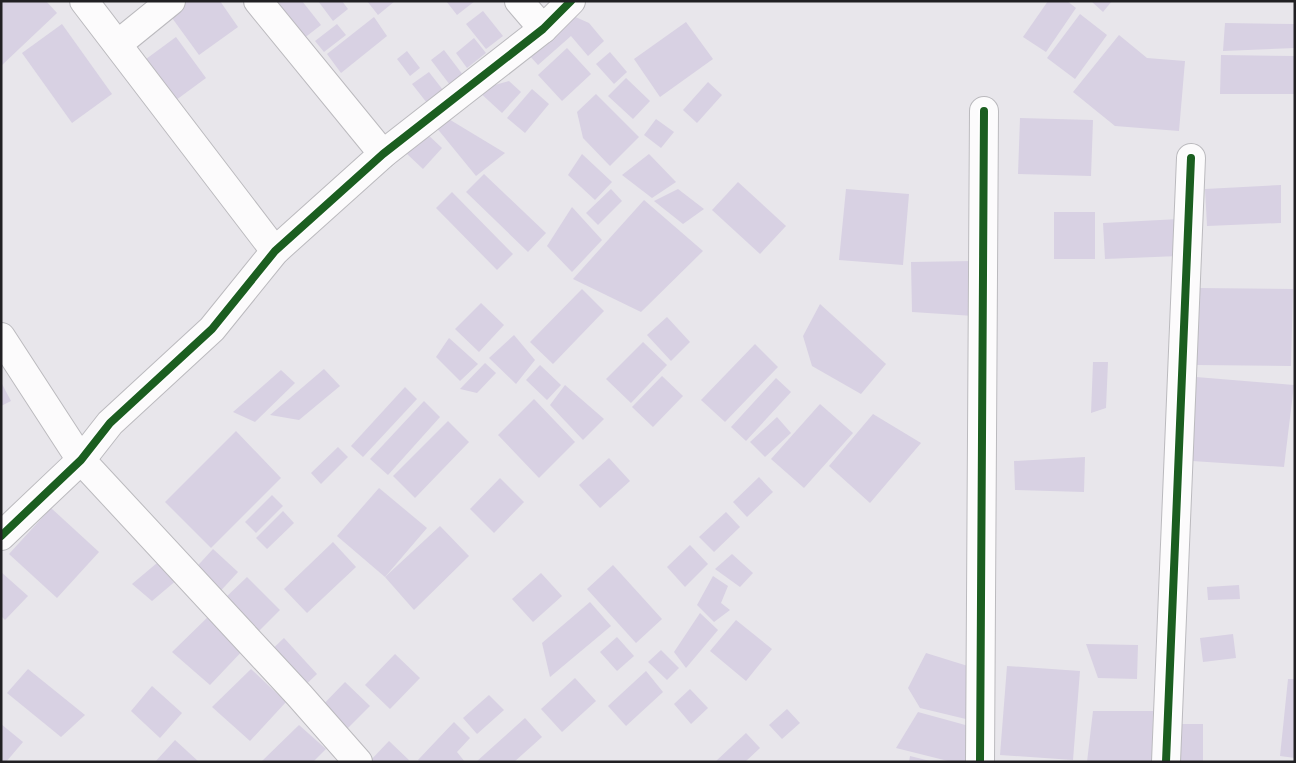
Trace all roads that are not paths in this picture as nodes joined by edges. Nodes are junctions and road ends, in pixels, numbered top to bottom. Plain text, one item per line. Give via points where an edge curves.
1 (84, 1) edge
2 (171, 1) edge
3 (258, 1) edge
4 (519, 1) edge
5 (571, 1) edge
6 (543, 28) junction
7 (118, 44) junction
8 (984, 111) dead end
9 (383, 154) junction
10 (1191, 158) dead end
11 (275, 251) junction
12 (1, 336) edge
13 (81, 460) junction
14 (1, 536) edge
15 (358, 762) edge
16 (980, 762) edge
17 (1166, 762) edge

1 - 7 street
2 - 7 street
3 - 9 street
4 - 6 street
5 - 6 street
6 - 9 street
7 - 11 street
8 - 16 street
9 - 11 street
10 - 17 street
11 - 13 street via 212,329 110,423
12 - 13 street
13 - 14 street
13 - 15 street

